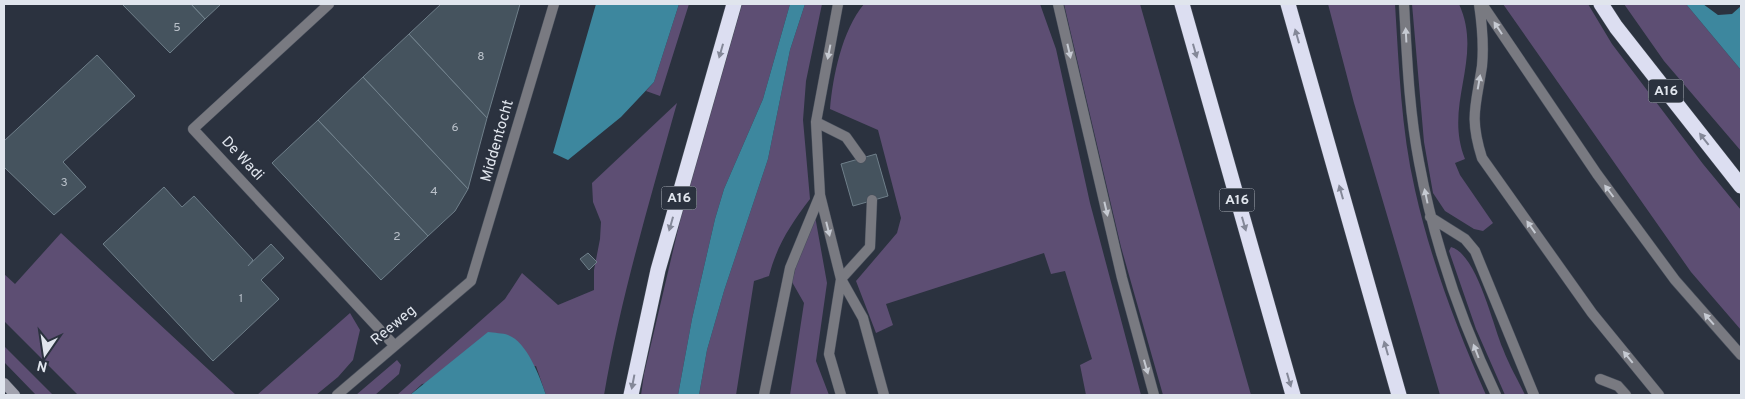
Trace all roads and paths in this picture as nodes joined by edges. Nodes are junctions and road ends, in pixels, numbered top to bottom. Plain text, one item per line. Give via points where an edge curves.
1 (329, 4) edge
2 (734, 4) edge
3 (1058, 4) edge
4 (1182, 4) edge
5 (1288, 4) edge
6 (1404, 4) edge
7 (1480, 4) edge
8 (1601, 4) edge
9 (552, 6) edge
10 (838, 6) edge
11 (816, 122) junction
12 (861, 158) dead end
13 (1741, 186) edge
14 (820, 195) junction
15 (872, 200) dead end
16 (1430, 217) junction
17 (841, 279) junction
18 (471, 281) joint
19 (394, 345) junction
20 (1741, 355) edge
21 (1600, 379) dead end
22 (4, 383) edge
23 (15, 395) edge
24 (337, 395) edge
25 (631, 395) edge
26 (764, 395) edge
27 (842, 395) edge
28 (884, 395) edge
29 (1154, 395) edge
30 (1293, 395) edge
31 (1399, 395) edge
32 (1496, 395) edge
33 (1534, 395) edge
34 (1626, 395) edge
35 (1659, 395) edge

1 - 19 street, De Wadi via 193,128
2 -> 25 highway, A16 via 658,270
3 -> 29 street via 1122,278
4 -> 30 highway, A16
31 -> 5 highway
16 -> 6 street via 1413,120
20 -> 7 street via 1675,280 1597,174
35 -> 7 street via 1592,313 1482,158 1474,133 1474,110 1482,65
13 -> 8 highway, A16
9 - 18 street, Middentocht
10 -> 11 street
11 - 12 street via 846,137
11 - 14 street
14 -> 17 street
14 - 26 street via 790,268
15 - 17 street via 870,246
32 -> 16 street via 1450,282
16 - 33 street via 1465,239 1475,251
17 - 27 street via 829,354
17 - 28 street via 863,318
18 - 19 street, Reeweg
19 - 24 street, Reeweg
21 - 34 street via 1618,386
22 - 23 street

